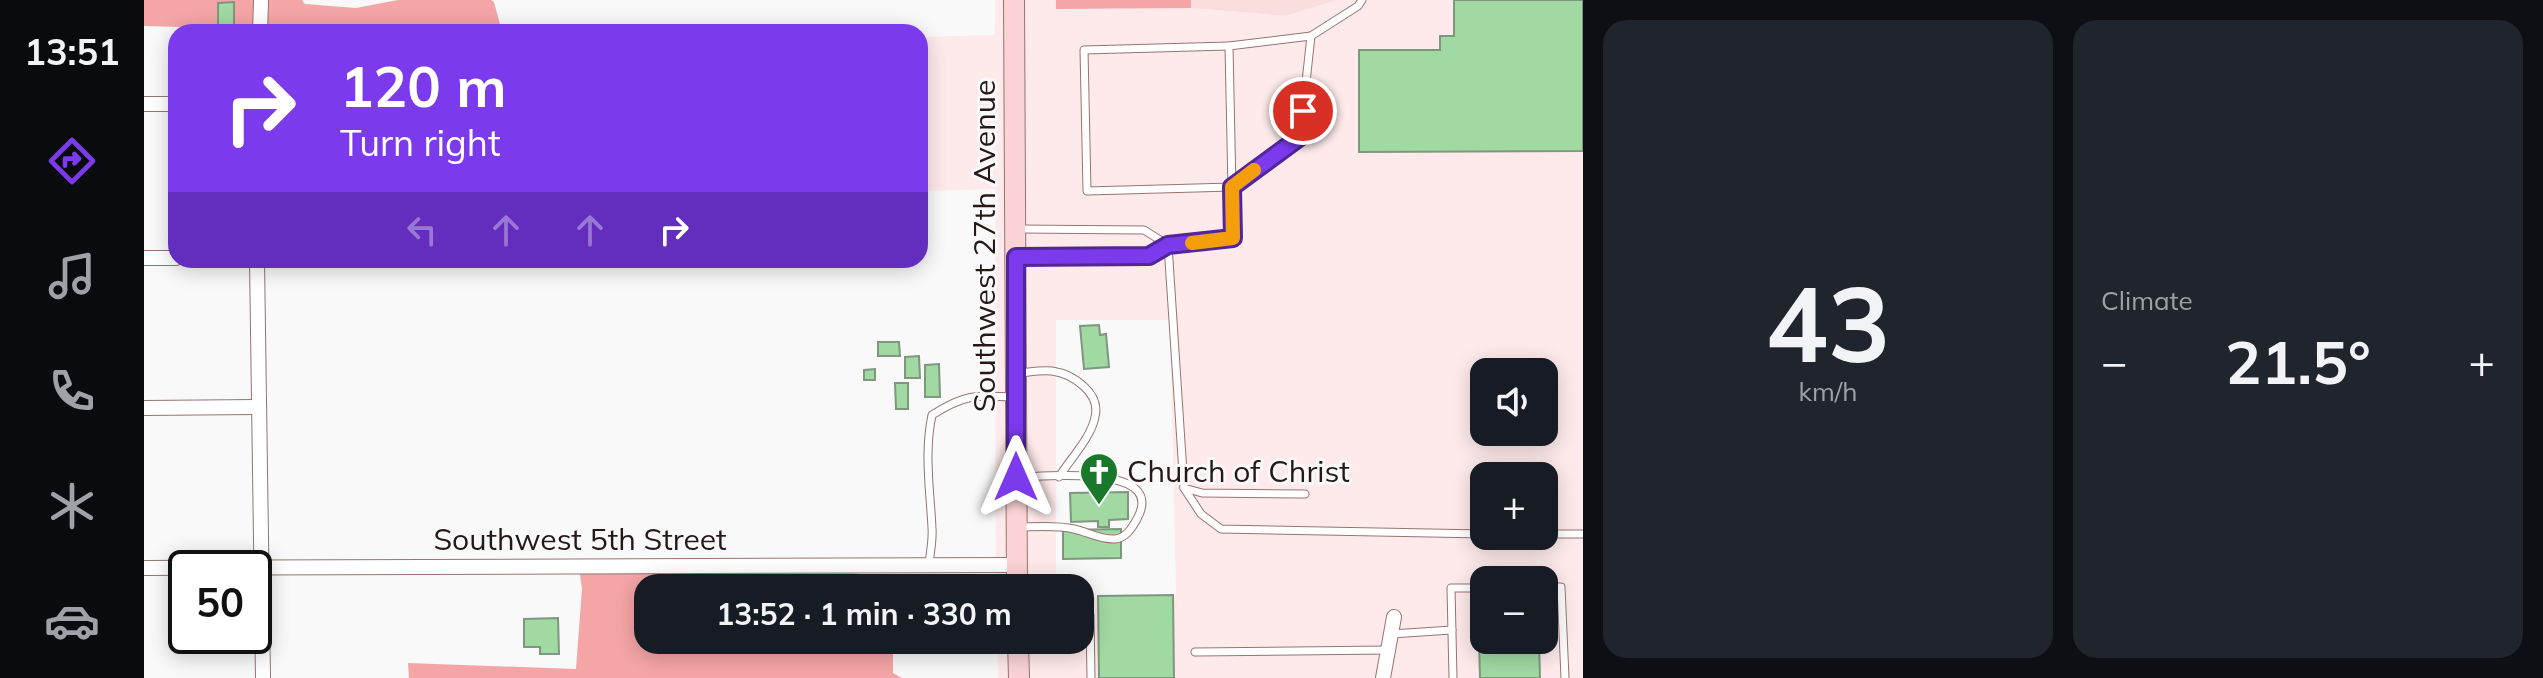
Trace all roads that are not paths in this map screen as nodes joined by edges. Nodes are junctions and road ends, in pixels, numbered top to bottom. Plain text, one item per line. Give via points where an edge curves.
1 (1014, 0) edge
2 (1362, 0) edge
3 (261, 2) dead end
4 (260, 24) edge
5 (1311, 36) junction
6 (1229, 46) junction
7 (144, 104) edge
8 (168, 104) edge
9 (1232, 187) junction
10 (1016, 229) junction
11 (1168, 245) junction
12 (1016, 257) junction
13 (144, 258) edge
14 (168, 258) edge
15 (257, 268) edge
16 (1016, 374) junction
17 (1016, 397) junction
18 (258, 407) junction
19 (144, 408) edge
20 (1016, 477) junction
21 (1059, 477) junction
22 (1184, 488) junction
23 (1305, 494) dead end
24 (1016, 527) junction
25 (1470, 534) edge
26 (1558, 534) edge
27 (1583, 534) edge
28 (260, 550) edge
29 (929, 565) junction
30 (1016, 565) junction
31 (272, 567) edge
32 (144, 568) edge
33 (168, 568) edge
34 (1016, 574) edge
35 (1558, 587) edge
36 (1470, 588) edge
37 (1394, 617) dead end
38 (1452, 630) junction
39 (1391, 634) junction
40 (1388, 650) junction
41 (1195, 652) dead end
42 (262, 654) edge
43 (1018, 654) edge
44 (1091, 654) edge
45 (263, 678) edge
46 (1019, 678) edge
47 (1091, 678) edge
48 (1383, 678) edge
49 (1453, 678) edge
50 (1565, 678) edge

1 - 10 main road, Southwest 27th Avenue
2 - 5 lane
3 - 4 street
5 - 6 lane
5 - 9 lane via 1300,137
6 - 9 lane
6 - 9 lane via 1084,50 1087,191
7 - 8 street
9 - 11 lane via 1233,238
10 - 11 lane via 1144,230
10 - 12 main road, Southwest 27th Avenue
11 - 12 lane via 1149,256
11 - 22 lane
12 - 16 main road, Southwest 27th Avenue
13 - 14 street
15 - 18 street
16 - 17 main road, Southwest 27th Avenue
16 - 21 lane via 1066,374 1096,403 1088,434
17 - 20 main road, Southwest 27th Avenue
17 - 29 lane via 955,400 932,415 927,440
18 - 19 street
18 - 28 street
20 - 21 lane
20 - 24 main road, Southwest 27th Avenue
21 - 24 lane via 1106,477 1129,483 1138,491 1142,511 1131,531 1119,539 1073,529
22 - 23 lane via 1202,493
22 - 25 lane via 1201,514 1221,529
24 - 30 main road, Southwest 27th Avenue
26 - 27 lane
29 - 30 street, Southwest 5th Street
29 - 31 street, Southwest 5th Street
30 - 34 main road, Southwest 27th Avenue
32 - 33 street, Southwest 5th Street
35 - 50 lane
36 - 38 lane via 1451,588
37 - 39 street
38 - 39 lane
38 - 49 lane
39 - 40 street
40 - 41 lane
40 - 48 street
42 - 45 street
43 - 46 main road
44 - 47 lane

